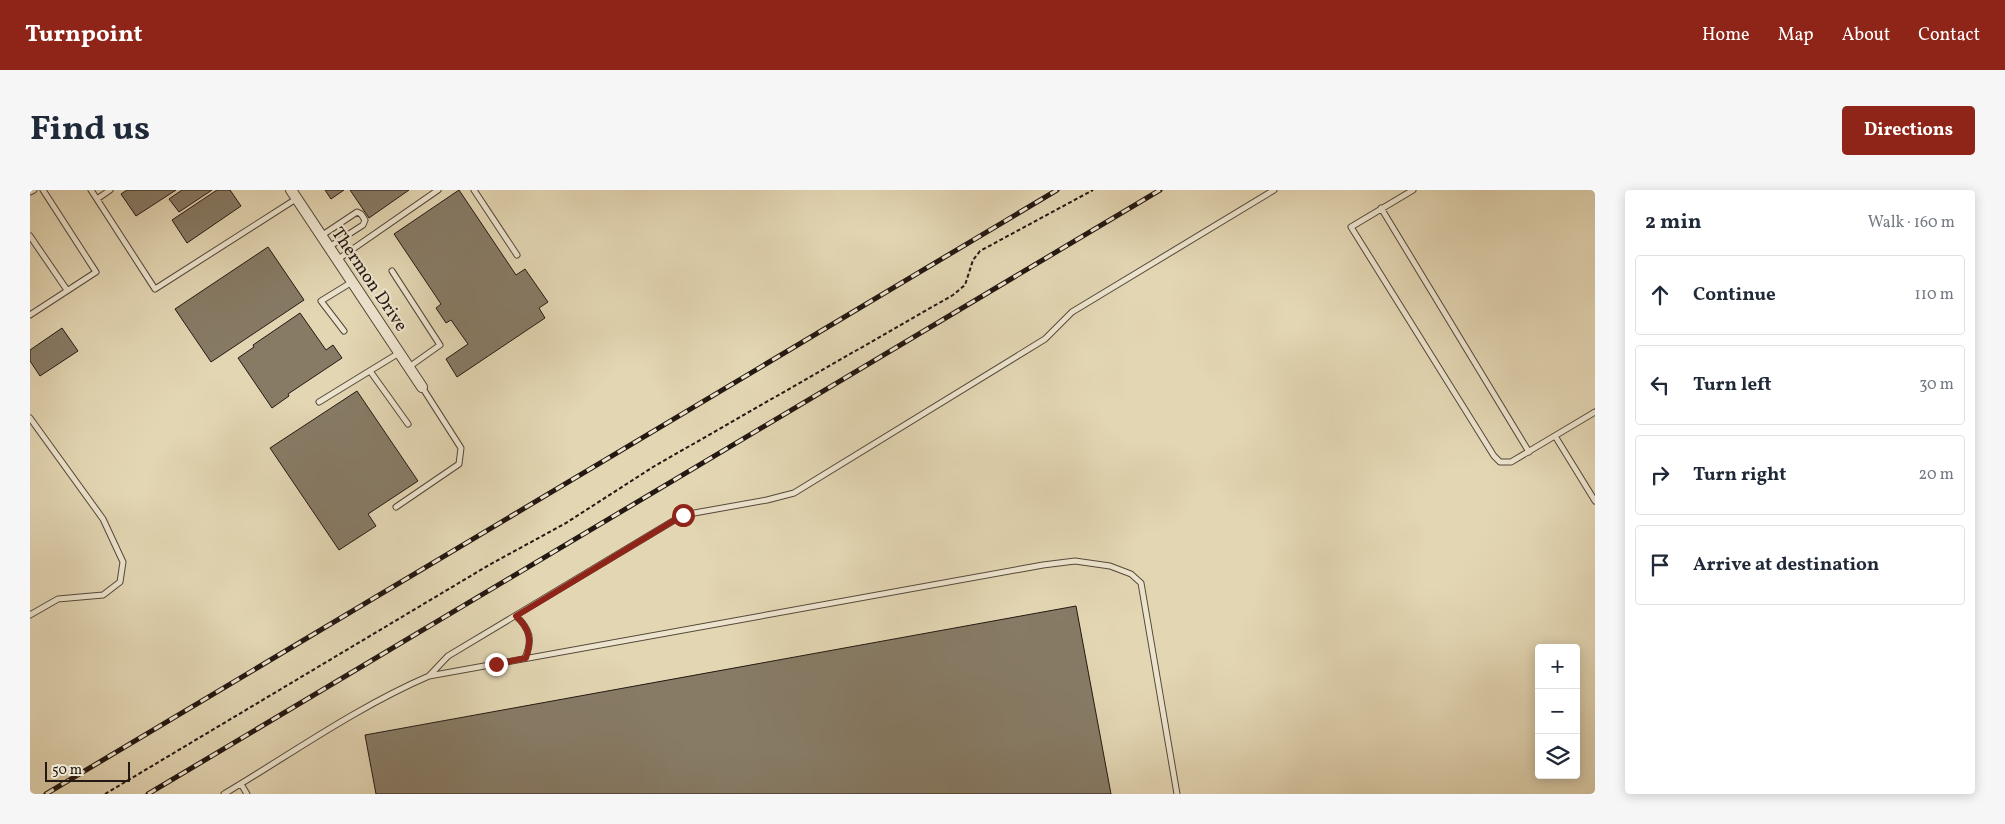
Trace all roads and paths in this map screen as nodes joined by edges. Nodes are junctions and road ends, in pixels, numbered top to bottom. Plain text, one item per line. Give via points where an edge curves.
1 (34, 190) edge
2 (43, 190) edge
3 (91, 190) edge
4 (110, 190) edge
5 (438, 190) edge
6 (474, 190) edge
7 (1093, 190) edge
8 (1274, 190) edge
9 (1413, 190) edge
10 (30, 192) edge
11 (293, 194) edge
12 (97, 199) junction
13 (1381, 208) junction
14 (30, 236) edge
15 (321, 236) junction
16 (329, 248) junction
17 (517, 255) dead end
18 (337, 260) junction
19 (392, 271) dead end
20 (352, 282) junction
21 (67, 290) junction
22 (30, 315) edge
23 (344, 332) dead end
24 (399, 353) junction
25 (409, 368) junction
26 (370, 371) junction
27 (422, 387) joint
28 (319, 402) dead end
29 (1595, 412) edge
30 (30, 418) edge
31 (408, 424) dead end
32 (1556, 436) junction
33 (1529, 452) junction
34 (1595, 501) edge
35 (396, 507) dead end
36 (30, 614) edge
37 (516, 616) junction
38 (526, 658) junction
39 (429, 676) junction
40 (241, 784) junction
41 (105, 794) edge
42 (224, 794) edge
43 (248, 794) edge
44 (1177, 794) edge

1 - 10 lane
2 - 21 lane via 96,272
3 - 12 lane
4 - 12 lane
5 - 18 lane
6 - 17 lane
7 - 41 path via 980,252 973,260 965,284 953,295 653,467 566,523 489,565
8 - 37 lane via 1072,312 1045,338 794,493 683,515
9 - 13 lane
11 - 12 lane via 155,289
11 - 15 street, Thermon Drive
13 - 33 lane
13 - 33 lane via 1350,226 1494,456 1500,462 1511,462
14 - 21 lane
15 - 16 street, Thermon Drive
15 - 16 lane via 357,212 361,214 363,225
16 - 18 street, Thermon Drive
18 - 20 street, Thermon Drive
19 - 25 lane via 440,345
20 - 23 lane via 321,301
20 - 24 street, Thermon Drive
21 - 22 lane
24 - 25 street, Thermon Drive
24 - 26 lane
25 - 27 street, Thermon Drive
26 - 28 lane
26 - 31 lane
27 - 35 lane via 461,448 459,464
29 - 32 lane
30 - 36 lane via 103,520 123,562 120,582 103,595 58,598
32 - 33 lane
32 - 34 lane
37 - 38 lane via 530,632
37 - 39 lane via 448,656
38 - 39 lane
38 - 44 lane via 1043,564 1075,561 1110,566 1131,574 1141,583
39 - 40 lane via 340,722
40 - 42 lane
40 - 43 lane

